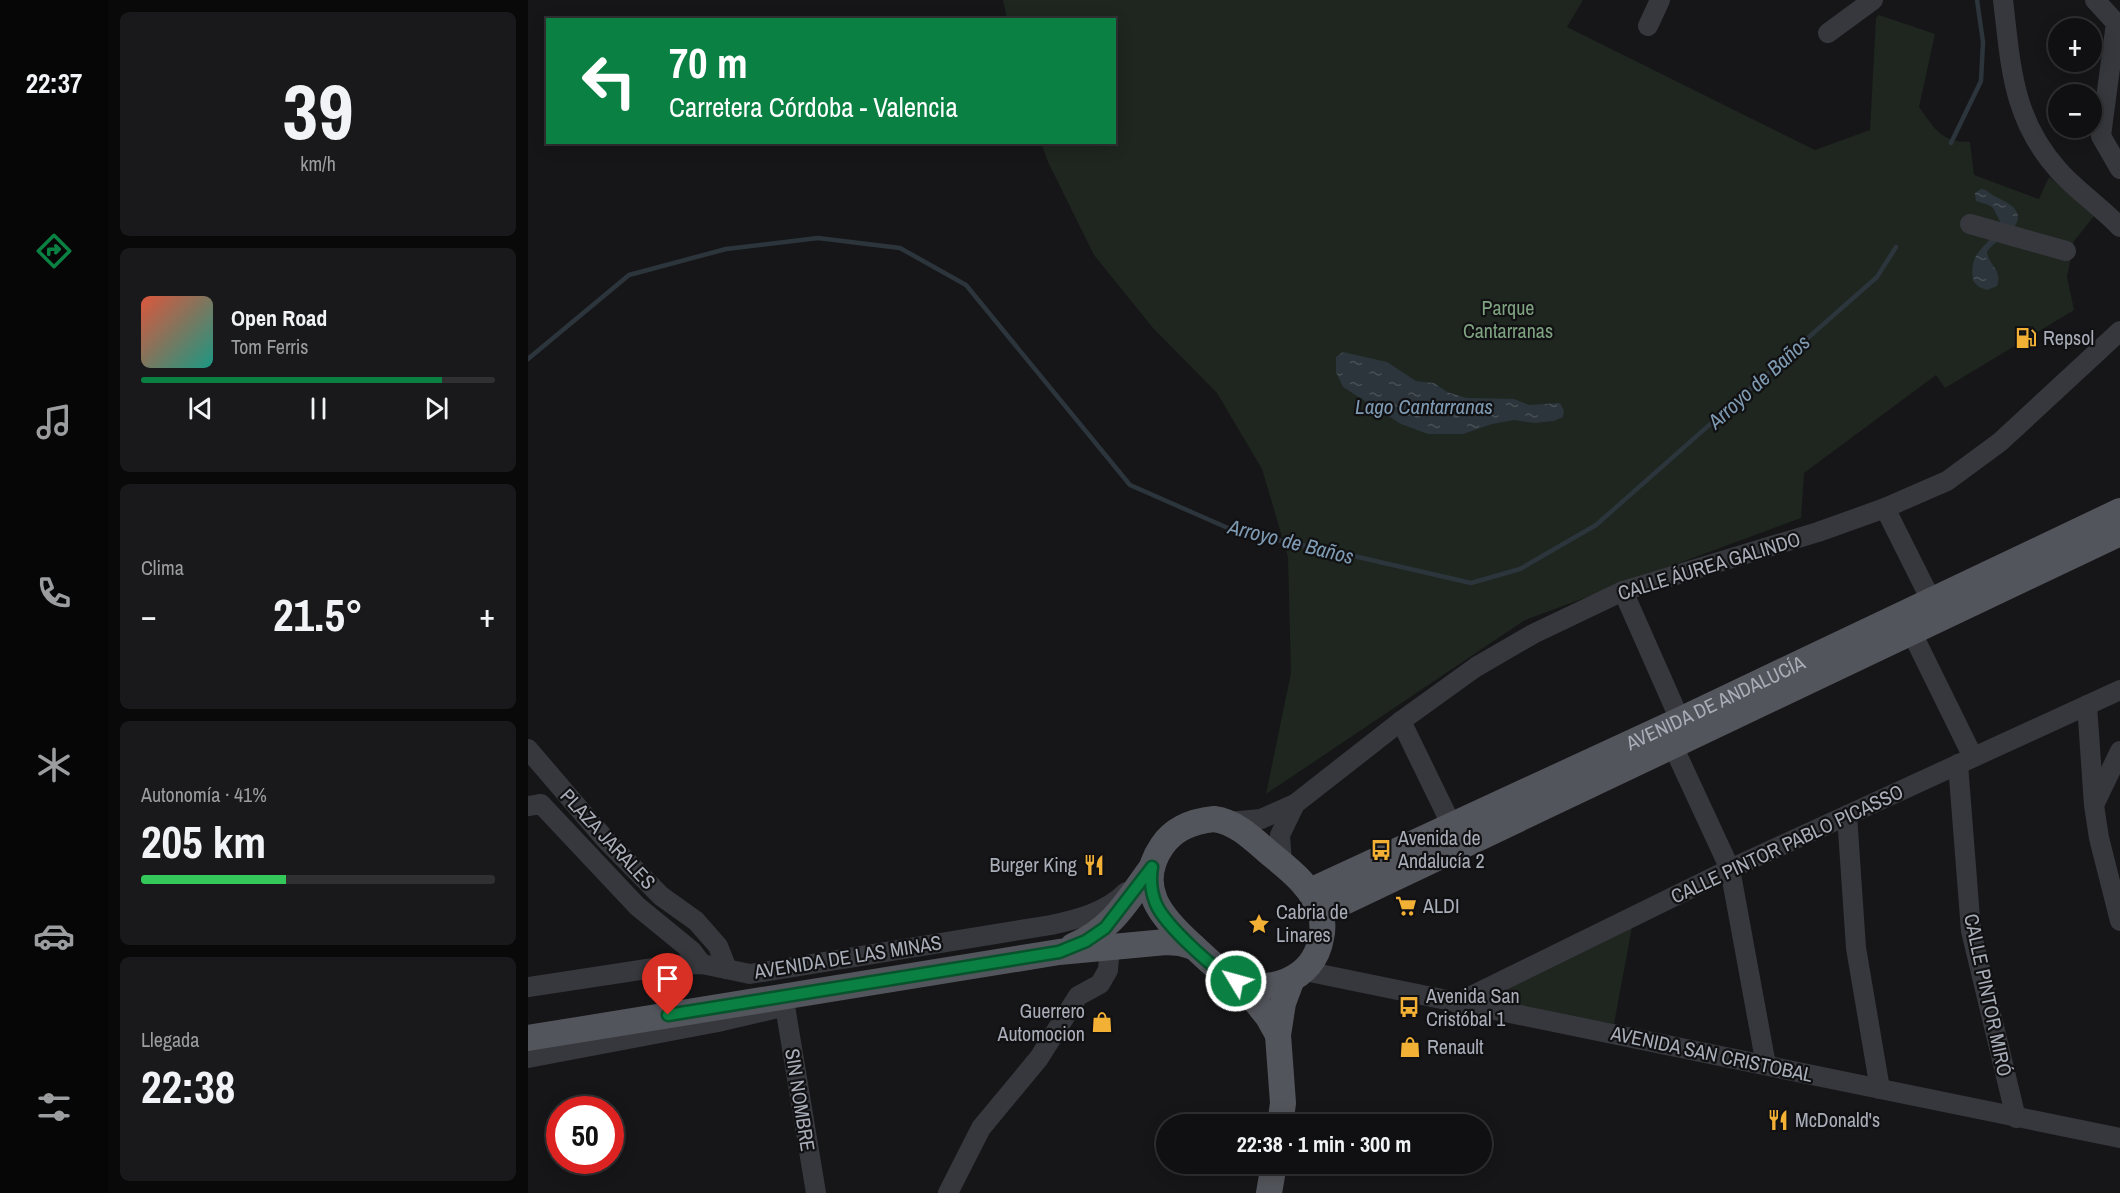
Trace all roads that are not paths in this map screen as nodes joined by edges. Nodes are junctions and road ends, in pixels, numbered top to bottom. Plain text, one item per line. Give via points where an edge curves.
1 (1660, 0) edge
2 (1873, 0) edge
3 (2003, 0) edge
4 (2096, 0) edge
5 (2118, 15) edge
6 (1648, 26) dead end
7 (1828, 33) dead end
8 (2120, 110) edge
9 (2102, 129) edge
10 (2102, 135) edge
11 (2102, 138) edge
12 (2120, 168) edge
13 (1970, 224) dead end
14 (2120, 227) edge
15 (2066, 251) dead end
16 (2120, 331) edge
17 (1885, 508) junction
18 (2119, 532) edge
19 (1623, 591) junction
20 (1931, 600) junction
21 (1912, 633) junction
22 (2120, 690) edge
23 (2087, 705) junction
24 (1680, 720) junction
25 (1401, 721) junction
26 (1673, 746) junction
27 (528, 749) edge
28 (2120, 752) edge
29 (1965, 760) junction
30 (1295, 804) junction
31 (2094, 805) junction
32 (528, 806) edge
33 (1847, 815) junction
34 (1228, 822) junction
35 (1452, 826) junction
36 (1282, 864) junction
37 (1152, 867) junction
38 (1730, 869) junction
39 (1315, 902) junction
40 (2120, 921) edge
41 (1110, 946) junction
42 (1194, 947) junction
43 (1059, 952) junction
44 (702, 964) junction
45 (727, 969) junction
46 (1298, 975) junction
47 (1240, 983) junction
48 (528, 987) edge
49 (832, 989) junction
50 (1457, 1003) junction
51 (785, 1006) junction
52 (1278, 1035) junction
53 (528, 1038) edge
54 (528, 1058) edge
55 (1766, 1065) junction
56 (1880, 1089) junction
57 (1282, 1114) edge
58 (2016, 1118) junction
59 (2120, 1138) edge
60 (1272, 1174) edge
61 (816, 1193) edge
62 (948, 1193) edge
63 (1269, 1193) edge

1 - 6 street
2 - 7 street
3 - 14 street via 2012,77 2023,116 2038,146 2060,173
4 - 5 street
5 - 9 street
8 - 10 street
11 - 12 street
13 - 15 street
16 - 17 street, CALLE ÁUREA GALINDO via 2000,442 1947,481
17 - 19 street, CALLE ÁUREA GALINDO
17 - 20 street
18 - 20 main road, AVENIDA DE ANDALUCÍA
18 - 21 main road, AVENIDA DE ANDALUCÍA
19 - 24 street
19 - 25 street, CALLE ÁUREA GALINDO via 1533,633 1476,667
20 - 24 main road, AVENIDA DE ANDALUCÍA
21 - 26 main road, AVENIDA DE ANDALUCÍA
21 - 29 street
22 - 23 street, CALLE PINTOR PABLO PICASSO
23 - 29 street, CALLE PINTOR PABLO PICASSO
23 - 31 street
24 - 35 main road, AVENIDA DE ANDALUCÍA
25 - 30 street, CALLE ÁUREA GALINDO
25 - 35 street
26 - 38 street
26 - 39 main road, AVENIDA DE ANDALUCÍA
27 - 45 street, PLAZA JARALES via 605,839 661,896 696,921 718,946
28 - 31 street
29 - 33 street, CALLE PINTOR PABLO PICASSO
29 - 58 street, CALLE PINTOR MIRÓ via 1971,931
30 - 34 street via 1261,819
30 - 36 street via 1280,835
31 - 40 street
32 - 44 street via 541,804 637,906 692,951
33 - 38 street, CALLE PINTOR PABLO PICASSO
33 - 56 street via 1856,948
34 - 36 main road
34 - 37 main road via 1214,819 1183,827 1165,841
35 - 39 main road, AVENIDA DE ANDALUCÍA
36 - 39 main road
37 - 42 main road via 1152,893 1159,911
37 - 43 main road via 1105,928
37 - 45 street, AVENIDA DE LAS MINAS via 1111,904 1069,921 750,974
38 - 50 street, CALLE PINTOR PABLO PICASSO
38 - 55 street
39 - 46 main road via 1323,927 1318,950
41 - 42 main road via 1166,942
41 - 43 main road
41 - 62 street via 1108,970 1100,984 1078,996 1039,1058 981,1128
42 - 47 main road
43 - 49 main road
44 - 45 street, AVENIDA DE LAS MINAS
44 - 48 street, AVENIDA DE LAS MINAS
46 - 47 main road via 1266,986
46 - 50 street, AVENIDA SAN CRISTOBAL
46 - 52 main road via 1283,1003
47 - 52 main road
49 - 51 street, AVENIDA DE LAS MINAS
49 - 53 main road
50 - 55 street, AVENIDA SAN CRISTOBAL
51 - 54 street, AVENIDA DE LAS MINAS
51 - 61 street, SIN NOMBRE
52 - 57 main road
55 - 56 street, AVENIDA SAN CRISTOBAL
56 - 58 street, AVENIDA SAN CRISTOBAL
58 - 59 street, AVENIDA SAN CRISTOBAL
60 - 63 main road

